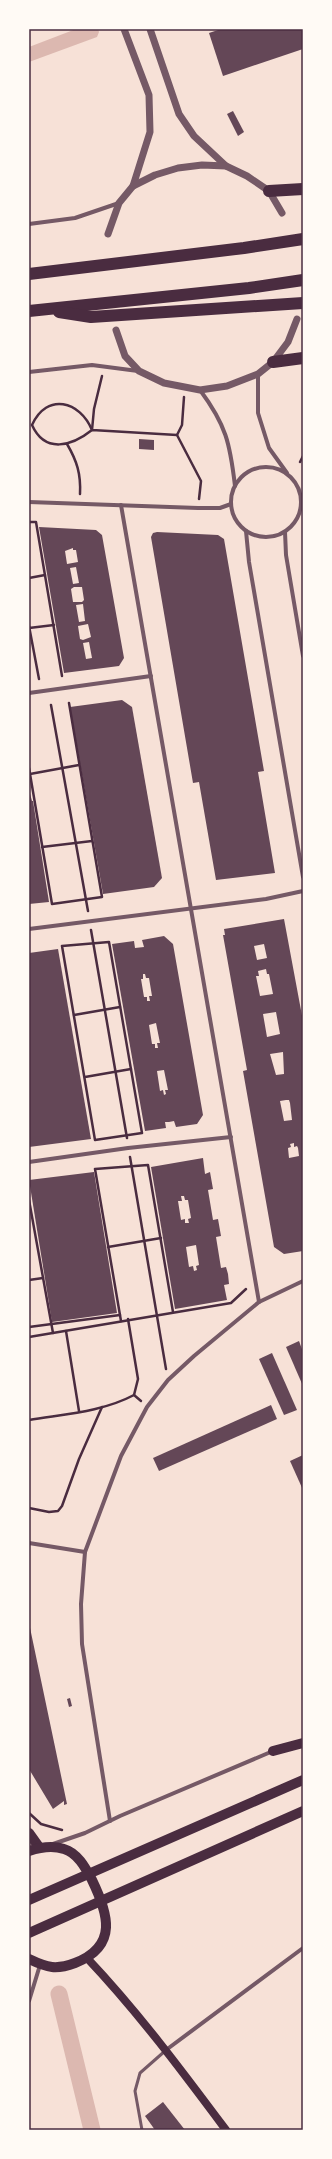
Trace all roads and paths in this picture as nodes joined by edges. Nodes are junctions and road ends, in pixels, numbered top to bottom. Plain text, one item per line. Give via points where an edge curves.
1 (124, 29) edge
2 (150, 29) edge
3 (226, 166) junction
4 (133, 186) junction
5 (303, 189) edge
6 (269, 191) junction
7 (119, 203) junction
8 (282, 213) dead end
9 (29, 224) edge
10 (108, 234) dead end
11 (303, 239) edge
12 (29, 274) edge
13 (303, 280) edge
14 (303, 303) edge
15 (42, 309) junction
16 (29, 310) edge
17 (297, 319) dead end
18 (116, 330) dead end
19 (303, 358) edge
20 (273, 362) junction
21 (104, 368) junction
22 (139, 371) junction
23 (29, 372) edge
24 (258, 374) junction
25 (186, 389) junction
26 (200, 390) junction
27 (31, 425) edge
28 (92, 430) junction
29 (177, 435) junction
30 (67, 444) junction
31 (303, 456) edge
32 (300, 462) dead end
33 (293, 479) junction
34 (235, 486) junction
35 (301, 491) edge
36 (29, 502) edge
37 (80, 504) junction
38 (231, 504) junction
39 (121, 505) junction
40 (198, 508) junction
41 (301, 513) edge
42 (29, 522) edge
43 (246, 530) junction
44 (285, 532) junction
45 (45, 575) junction
46 (29, 578) edge
47 (54, 625) junction
48 (29, 628) edge
49 (303, 656) edge
50 (62, 676) dead end
51 (151, 676) junction
52 (39, 679) dead end
53 (29, 693) edge
54 (69, 703) dead end
55 (51, 705) dead end
56 (79, 765) junction
57 (29, 768) edge
58 (63, 768) junction
59 (30, 774) edge
60 (92, 841) junction
61 (76, 843) junction
62 (42, 847) junction
63 (303, 877) edge
64 (303, 891) edge
65 (85, 899) junction
66 (191, 908) junction
67 (89, 921) junction
68 (29, 928) edge
69 (93, 943) junction
70 (120, 1007) junction
71 (105, 1010) junction
72 (74, 1015) junction
73 (131, 1069) junction
74 (115, 1072) junction
75 (85, 1077) junction
76 (126, 1136) junction
77 (231, 1137) junction
78 (128, 1148) junction
79 (29, 1162) edge
80 (132, 1166) junction
81 (29, 1200) edge
82 (29, 1229) edge
83 (34, 1229) junction
84 (160, 1238) junction
85 (144, 1241) junction
86 (108, 1247) junction
87 (43, 1278) junction
88 (29, 1280) edge
89 (256, 1281) junction
90 (303, 1281) edge
91 (259, 1302) junction
92 (173, 1312) junction
93 (157, 1314) junction
94 (120, 1315) junction
95 (128, 1319) junction
96 (121, 1320) junction
97 (51, 1324) junction
98 (29, 1327) edge
99 (66, 1331) junction
100 (53, 1333) junction
101 (29, 1337) edge
102 (168, 1380) junction
103 (134, 1396) junction
104 (102, 1407) junction
105 (147, 1407) junction
106 (79, 1411) junction
107 (29, 1420) edge
108 (29, 1508) edge
109 (29, 1543) edge
110 (85, 1552) junction
111 (303, 1738) edge
112 (303, 1744) edge
113 (273, 1751) junction
114 (303, 1780) edge
115 (303, 1811) edge
116 (110, 1821) junction
117 (29, 1833) edge
118 (43, 1847) junction
119 (29, 1851) edge
120 (89, 1874) junction
121 (29, 1900) edge
122 (101, 1900) junction
123 (29, 1932) edge
124 (303, 1948) edge
125 (87, 1958) junction
126 (29, 1959) edge
127 (40, 1964) junction
128 (29, 2001) edge
129 (166, 2050) junction
130 (142, 2130) edge
131 (226, 2130) edge

1 - 4 street via 149,96 150,132
2 - 3 street via 179,114 194,136
3 - 4 street via 178,168 155,175
3 - 6 street
4 - 7 street
5 - 6 highway
6 - 8 street
7 - 9 street via 75,218
7 - 10 street
11 - 12 highway
13 - 15 highway
14 - 15 highway via 91,317
15 - 16 highway
17 - 20 street via 288,342
18 - 22 street via 126,356
19 - 20 highway
20 - 24 street
21 - 22 street
21 - 23 street via 92,365
21 - 28 path via 94,409
22 - 25 street via 164,383
24 - 26 street via 227,386
24 - 33 street via 258,413 269,448
25 - 26 street
25 - 29 path via 182,425
26 - 34 street via 216,413 228,438
27 - 28 path via 46,407 59,403 72,406 88,421
27 - 30 path via 36,433 54,444
28 - 29 path
28 - 30 path via 79,440
29 - 40 path via 201,481
30 - 37 path via 77,460 81,477
31 - 32 path
33 - 34 street via 279,470 262,468 252,470
33 - 35 street
34 - 38 street
35 - 41 street
36 - 37 street
37 - 39 street
38 - 40 street via 220,508
38 - 43 street via 236,519
39 - 40 street
39 - 51 street
41 - 44 street
42 - 45 path via 36,522
43 - 44 street via 258,536 272,537
43 - 63 street via 249,562
44 - 49 street via 286,555
45 - 46 path
45 - 47 path
47 - 48 path
47 - 50 path
48 - 52 path
51 - 53 street
51 - 66 street
54 - 56 path
55 - 58 path
56 - 58 path
56 - 60 path
57 - 59 path
58 - 59 path
58 - 61 path
59 - 62 path
60 - 61 path
60 - 65 path via 102,898
61 - 62 path
61 - 65 path
62 - 65 path via 52,904
64 - 66 street
65 - 67 path
66 - 67 street
66 - 77 street
67 - 68 street
67 - 69 path
69 - 70 path via 109,942
69 - 71 path
69 - 72 path via 62,946
70 - 71 path
70 - 73 path
71 - 72 path
71 - 74 path
72 - 75 path
73 - 74 path
73 - 76 path via 142,1133
74 - 75 path
74 - 76 path
75 - 76 path via 95,1140
76 - 78 path
77 - 78 street
77 - 89 street
78 - 79 street
78 - 80 path
80 - 84 path via 148,1165
80 - 85 path
80 - 86 path via 95,1169
81 - 83 path
82 - 83 path
83 - 87 path
84 - 85 path
84 - 92 path
85 - 86 path
85 - 93 path
86 - 94 path
87 - 88 path
87 - 97 path
89 - 91 street
89 - 92 path via 231,1303
90 - 91 street
91 - 102 street
92 - 93 path
93 - 95 path
93 - 102 path
94 - 96 path
94 - 97 path
95 - 96 path
95 - 103 path via 138,1379
96 - 99 path
97 - 98 path
97 - 100 path
99 - 100 path
99 - 106 path
100 - 101 path
102 - 105 street
103 - 104 path
103 - 105 path
104 - 106 path
104 - 108 path via 62,1506 58,1511 49,1512
105 - 110 street via 121,1456
106 - 107 path
109 - 110 street
110 - 116 street via 81,1604 82,1644
111 - 113 street
112 - 113 main road
113 - 116 street
114 - 120 main road
115 - 122 main road
116 - 118 street via 85,1834
117 - 118 main road
118 - 119 main road
118 - 120 main road via 66,1849 80,1859
120 - 121 main road
120 - 122 main road
122 - 123 main road
122 - 125 main road via 106,1916 106,1931 100,1946
124 - 129 street
125 - 127 main road via 60,1968
125 - 129 main road
126 - 127 main road
127 - 128 street
129 - 130 lane via 140,2073 134,2091
129 - 131 main road

